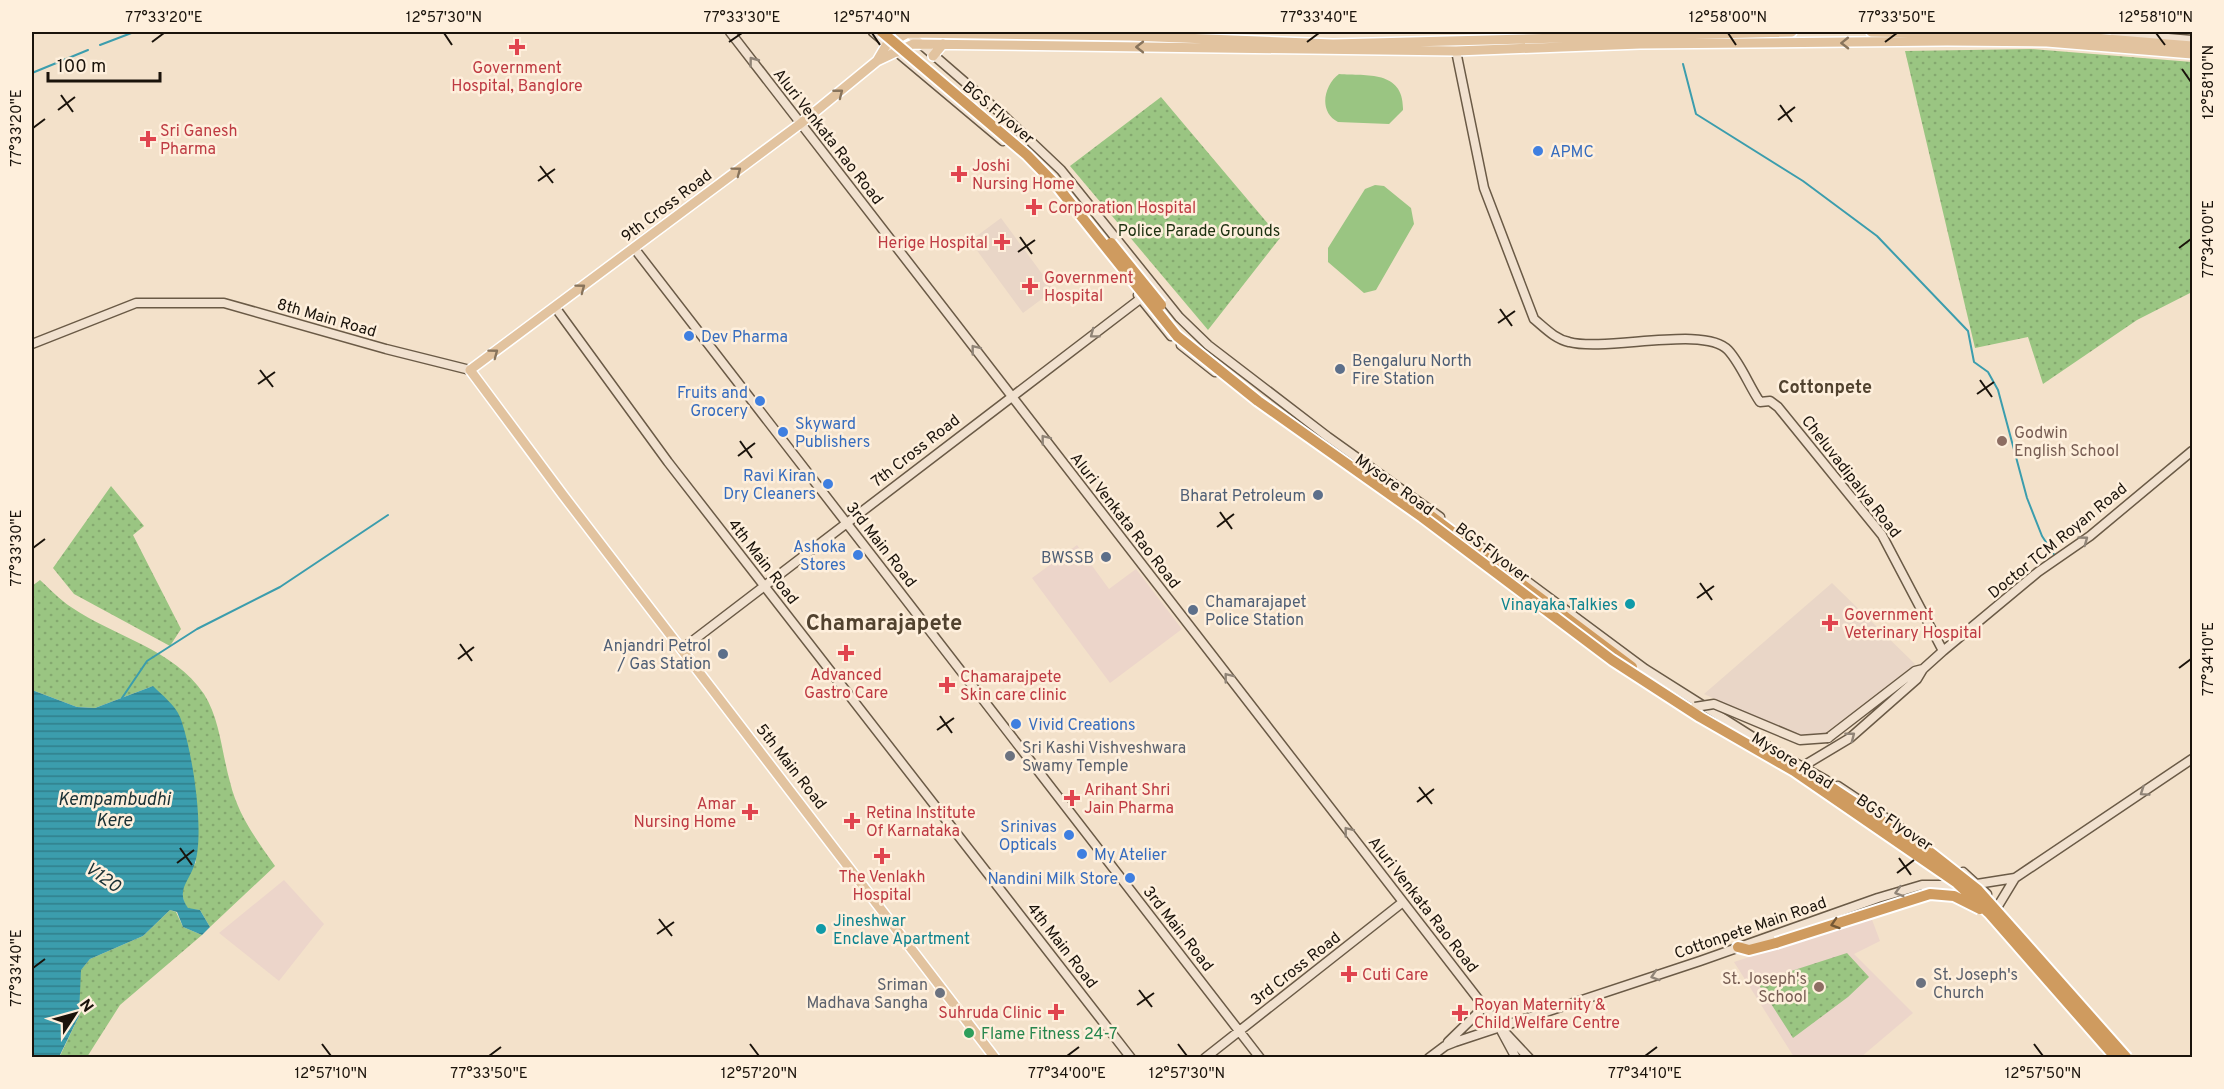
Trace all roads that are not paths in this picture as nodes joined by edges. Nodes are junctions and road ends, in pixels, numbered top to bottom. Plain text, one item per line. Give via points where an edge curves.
1 (730, 32) edge
2 (873, 32) edge
3 (882, 32) edge
4 (891, 32) edge
5 (907, 32) edge
6 (1792, 32) edge
7 (1870, 32) edge
8 (1167, 38) edge
9 (1639, 38) edge
10 (2111, 39) junction
11 (2193, 40) edge
12 (887, 44) junction
13 (920, 44) junction
14 (943, 44) junction
15 (2193, 46) edge
16 (1456, 51) junction
17 (897, 53) junction
18 (2193, 54) edge
19 (933, 56) junction
20 (877, 62) junction
21 (800, 124) junction
22 (634, 248) junction
23 (1154, 287) junction
24 (1140, 298) junction
25 (555, 307) junction
26 (32, 344) edge
27 (470, 370) junction
28 (1010, 395) junction
29 (2193, 451) edge
30 (846, 522) junction
31 (764, 585) junction
32 (682, 649) junction
33 (1942, 651) junction
34 (1923, 669) junction
35 (1695, 707) junction
36 (2193, 759) edge
37 (1802, 766) junction
38 (1794, 777) junction
39 (1942, 856) junction
40 (1934, 870) junction
41 (2014, 878) junction
42 (1979, 884) junction
43 (1922, 885) junction
44 (1956, 886) junction
45 (1403, 902) junction
46 (1993, 910) junction
47 (1738, 948) junction
48 (1484, 1007) junction
49 (1499, 1026) junction
50 (1239, 1031) junction
51 (1445, 1046) junction
52 (995, 1058) edge
53 (1131, 1058) edge
54 (1205, 1058) edge
55 (1260, 1058) edge
56 (1430, 1058) edge
57 (1516, 1058) edge
58 (1528, 1058) edge
59 (2110, 1058) edge
60 (2116, 1058) edge
61 (2127, 1058) edge
62 (2133, 1058) edge

21 -> 1 main road, Aluri Venkata Rao Road
2 - 12 main road, Mysore Road
3 - 46 highway, BGS Flyover, bridge via 1035,163 1177,336 1192,349 1612,660 1812,783
4 - 35 highway, BGS Flyover, bridge via 1061,180 1191,340 1620,659
5 - 8 main road
5 - 12 main road
5 - 13 main road, Mysore Road
6 - 9 main road
7 - 10 main road via 1977,32
8 - 9 main road via 1333,44
8 -> 14 main road
8 - 16 main road
9 - 16 main road
18 -> 9 main road via 2047,42
10 - 11 main road via 2120,34
10 - 15 main road
12 - 17 main road, Mysore Road
12 - 20 main road
13 - 14 main road
13 - 17 main road
13 - 19 main road, Mysore Road
14 - 19 main road
16 - 33 main road, Cheluvadipalya Road via 1484,188 1534,319 1567,342 1603,345 1684,339 1704,340 1728,350 1760,402 1770,401 1778,407 1882,536
17 - 20 main road
17 - 24 main road, Mysore Road via 1035,169
19 - 23 main road, Mysore Road via 1060,170
21 -> 20 main road, 9th Cross Road
22 -> 21 main road, 9th Cross Road
28 -> 21 main road, Aluri Venkata Rao Road
25 -> 22 main road, 9th Cross Road
22 - 30 main road, 3rd Main Road
23 - 24 main road, 7th Cross Road
23 - 37 main road, Mysore Road via 1208,345 1328,437 1645,669
24 -> 28 main road, 7th Cross Road
24 - 38 main road, Mysore Road via 1163,327 1199,361 1538,610 1648,688
27 -> 25 main road, 9th Cross Road
25 - 31 main road, 4th Main Road
26 - 27 main road, 8th Main Road via 136,303 224,303
27 - 32 main road, 5th Main Road
28 - 30 main road, 7th Cross Road
45 -> 28 main road, Aluri Venkata Rao Road
33 -> 29 main road, Doctor TCM Royan Road
30 - 31 main road, 7th Cross Road
30 - 50 main road, 3rd Main Road
31 - 32 main road, 7th Cross Road
31 - 53 main road, 4th Main Road
32 - 52 main road, 5th Main Road
33 - 34 main road, Doctor TCM Royan Road
34 - 35 main road, bridge via 1911,674 1828,738 1800,740 1714,704
37 -> 34 main road, Doctor TCM Royan Road via 1850,738 1917,680
35 - 61 highway, BGS Flyover, bridge via 1854,801 1963,877 1996,908
36 -> 41 main road, Cottonpete Main Road
37 - 38 main road
37 - 39 main road, Mysore Road
38 - 40 main road, Mysore Road
39 - 40 main road
39 - 42 main road, Mysore Road
40 - 43 main road
40 - 44 main road, Mysore Road
41 - 42 main road, Cottonpete Main Road
41 - 46 main road, Cottonpete Main Road
42 - 44 main road, Cottonpete Main Road
42 - 46 main road, Mysore Road
43 - 44 main road, Cottonpete Main Road
43 -> 47 main road, Cottonpete Main Road via 1778,931
44 - 59 main road, Mysore Road via 1990,918
45 - 48 main road, Aluri Venkata Rao Road
45 - 50 main road, 3rd Cross Road
46 -> 47 highway, bridge via 1954,896 1930,894 1776,943 1749,950
46 - 60 highway, BGS Flyover, bridge
46 - 62 main road, Mysore Road
47 -> 49 main road, Cottonpete Main Road
48 - 49 main road, Aluri Venkata Rao Road
48 - 51 main road
49 - 51 main road, Cottonpete Main Road
49 - 57 main road, Aluri Venkata Rao Road
49 - 58 main road, Aluri Venkata Rao Road
50 - 54 main road, 3rd Cross Road
50 - 55 main road, 3rd Main Road
51 - 56 main road

